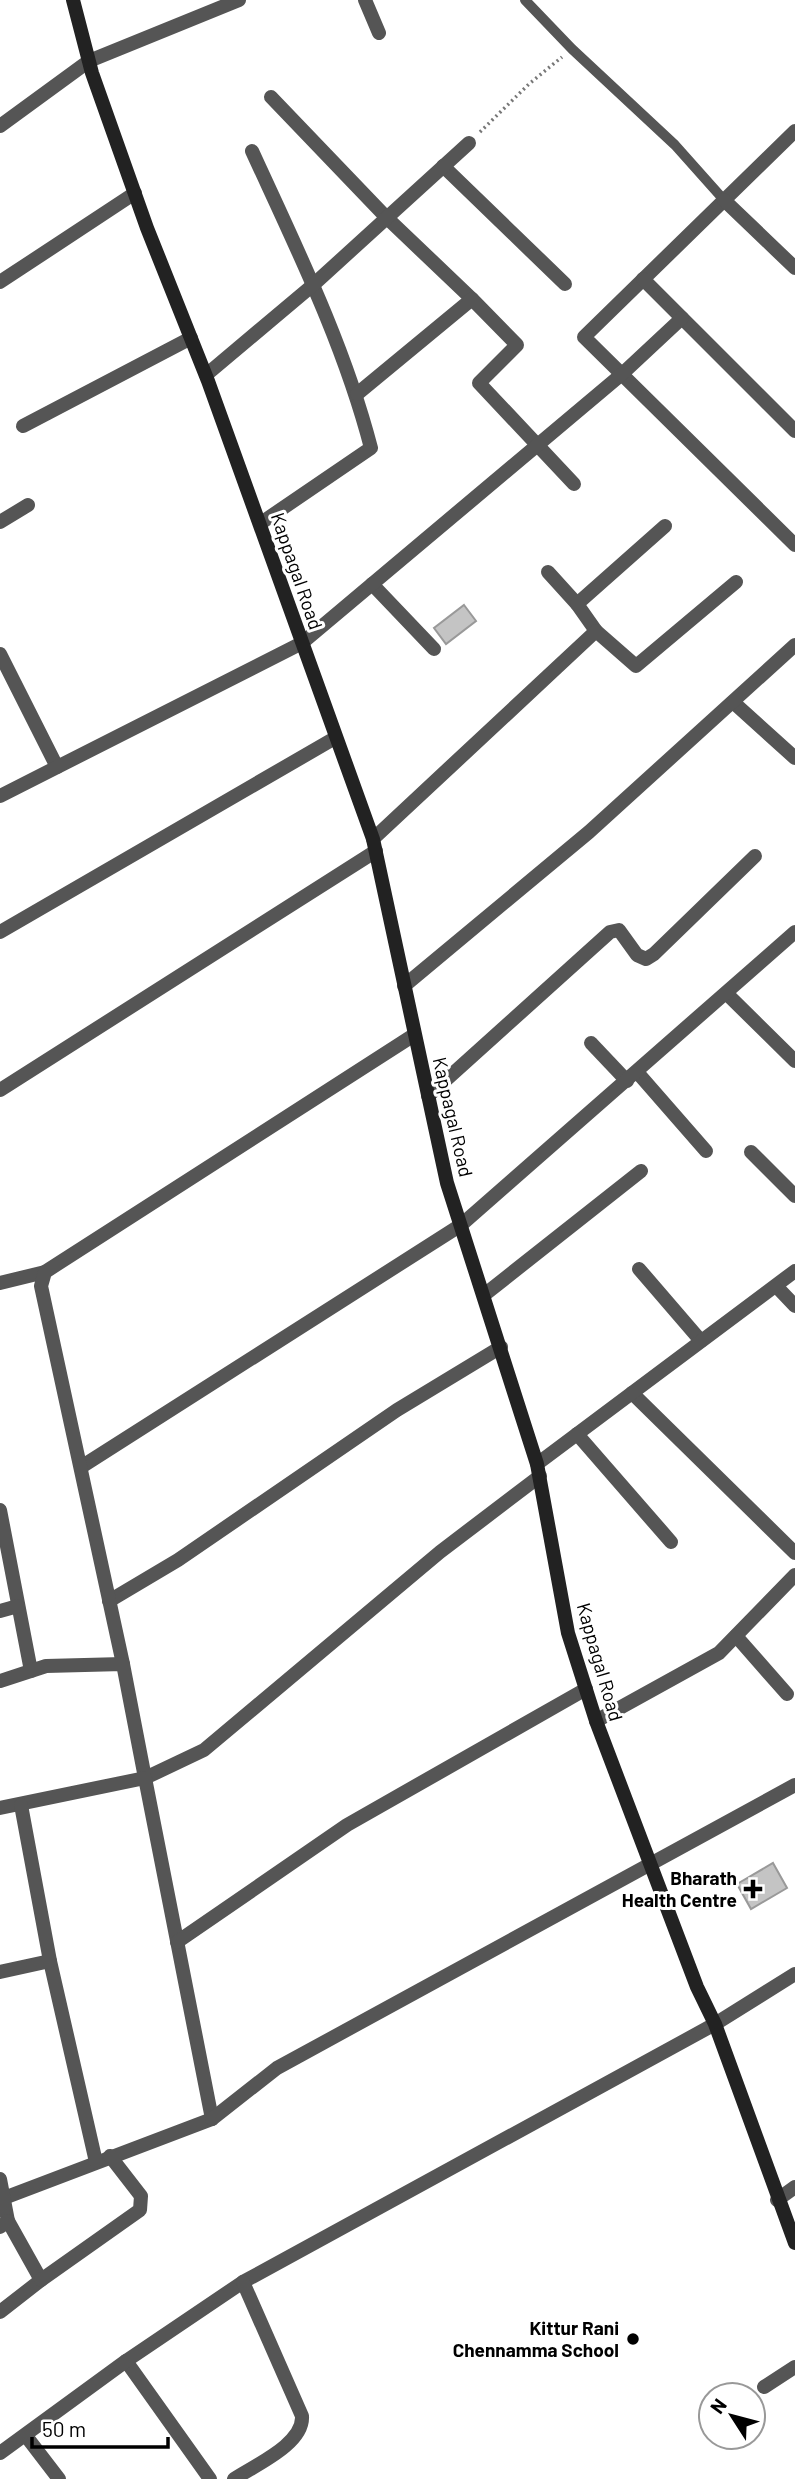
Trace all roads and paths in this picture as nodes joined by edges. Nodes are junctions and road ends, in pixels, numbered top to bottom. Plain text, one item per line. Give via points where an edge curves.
1 (73, 0) edge
2 (239, 0) edge
3 (365, 0) edge
4 (525, 0) edge
5 (207, 6) edge
6 (379, 33) dead end
7 (572, 48) junction
8 (89, 61) junction
9 (271, 97) dead end
10 (0, 126) edge
11 (795, 131) edge
12 (469, 143) joint
13 (252, 151) dead end
14 (443, 166) junction
15 (135, 193) junction
16 (724, 200) junction
17 (386, 218) junction
18 (795, 268) edge
19 (643, 279) junction
20 (0, 282) edge
21 (565, 284) dead end
22 (313, 285) junction
23 (472, 299) junction
24 (682, 318) junction
25 (191, 338) junction
26 (622, 374) junction
27 (206, 375) junction
28 (357, 394) junction
29 (23, 426) dead end
30 (795, 431) edge
31 (536, 446) junction
32 (574, 484) dead end
33 (28, 505) dead end
34 (0, 522) edge
35 (261, 523) junction
36 (665, 526) dead end
37 (795, 545) edge
38 (548, 572) dead end
39 (736, 582) dead end
40 (372, 584) junction
41 (577, 604) junction
42 (596, 631) junction
43 (302, 643) junction
44 (795, 645) edge
45 (434, 649) dead end
46 (0, 653) edge
47 (733, 702) junction
48 (335, 738) junction
49 (795, 758) edge
50 (57, 767) junction
51 (0, 796) edge
52 (375, 845) junction
53 (755, 856) dead end
54 (0, 932) edge
55 (795, 932) edge
56 (404, 985) junction
57 (727, 994) junction
58 (414, 1035) junction
59 (591, 1043) dead end
60 (795, 1061) edge
61 (632, 1077) junction
62 (0, 1090) edge
63 (428, 1096) junction
64 (706, 1152) dead end
65 (751, 1152) dead end
66 (641, 1171) dead end
67 (795, 1196) edge
68 (461, 1224) junction
69 (639, 1269) dead end
70 (795, 1271) edge
71 (45, 1272) junction
72 (0, 1283) edge
73 (776, 1286) junction
74 (484, 1295) junction
75 (795, 1306) edge
76 (701, 1341) junction
77 (501, 1347) junction
78 (632, 1393) junction
79 (577, 1434) junction
80 (80, 1467) junction
81 (538, 1470) junction
82 (0, 1510) edge
83 (671, 1542) dead end
84 (795, 1553) edge
85 (4, 1559) edge
86 (795, 1575) edge
87 (109, 1601) junction
88 (18, 1606) junction
89 (0, 1611) edge
90 (736, 1636) junction
91 (123, 1664) junction
92 (31, 1671) junction
93 (0, 1681) edge
94 (586, 1689) junction
95 (787, 1694) dead end
96 (596, 1721) junction
97 (145, 1779) junction
98 (795, 1785) edge
99 (21, 1805) junction
100 (0, 1808) edge
101 (650, 1862) junction
102 (177, 1942) junction
103 (50, 1961) junction
104 (0, 1972) edge
105 (795, 1974) edge
106 (715, 2024) junction
107 (212, 2119) junction
108 (103, 2159) junction
109 (0, 2179) edge
110 (795, 2187) edge
111 (4, 2198) junction
112 (778, 2200) junction
113 (4, 2224) edge
114 (795, 2243) edge
115 (41, 2280) junction
116 (243, 2282) junction
117 (0, 2312) edge
118 (126, 2361) junction
119 (795, 2367) edge
120 (767, 2385) edge
121 (26, 2436) junction
122 (0, 2453) edge
123 (60, 2479) edge
124 (210, 2479) edge
125 (234, 2479) edge

1 - 8 main road, Kappagal Road
2 - 5 street
3 - 6 street
4 - 7 lane
5 - 8 street
7 - 12 path
7 - 16 lane via 675,145
8 - 10 street
8 - 15 main road, Kappagal Road
9 - 17 street
11 - 16 street
12 - 14 street
13 - 22 street
14 - 17 street
14 - 21 street
15 - 20 street
15 - 25 main road, Kappagal Road
16 - 18 street
16 - 19 street
17 - 22 street
17 - 23 street
19 - 24 street
19 - 26 street via 584,337
22 - 27 street
22 - 28 street
23 - 28 street
23 - 31 street via 517,345 479,383
24 - 26 street
24 - 30 street
25 - 27 main road, Kappagal Road
25 - 29 street
26 - 31 street
26 - 37 street
27 - 35 main road, Kappagal Road
28 - 35 street via 371,448
31 - 32 street
31 - 40 street
33 - 34 street
35 - 43 main road, Kappagal Road
36 - 41 street
38 - 41 street
39 - 42 street via 636,666
40 - 43 street
40 - 45 street
41 - 42 street
42 - 52 street
43 - 48 main road, Kappagal Road
43 - 50 street
44 - 47 street
46 - 50 street
47 - 49 street
47 - 56 street via 590,832
48 - 52 main road, Kappagal Road
48 - 54 street
50 - 51 street
52 - 56 main road, Kappagal Road
52 - 62 street
53 - 63 street via 646,959 637,955 619,930 610,932
55 - 57 street
56 - 58 main road, Kappagal Road
57 - 60 street
57 - 61 street
58 - 63 main road, Kappagal Road
58 - 71 street
59 - 61 street
61 - 64 street
61 - 68 street
63 - 68 main road, Kappagal Road
65 - 67 street
66 - 74 street
68 - 74 main road, Kappagal Road
68 - 80 street
69 - 76 street
70 - 73 street
71 - 72 street
71 - 80 street via 41,1286
73 - 75 street
73 - 76 street
74 - 77 main road, Kappagal Road
76 - 78 street
77 - 81 main road, Kappagal Road
77 - 87 street via 397,1409 178,1560
78 - 79 street
78 - 84 street
79 - 81 street
79 - 83 street
80 - 87 street
81 - 94 main road, Kappagal Road via 568,1633
81 - 97 street via 204,1750
82 - 85 street
85 - 88 street
86 - 90 street
87 - 91 street
88 - 89 street
88 - 92 street
90 - 95 street
90 - 96 street via 719,1653
91 - 92 street via 46,1666
91 - 97 street
92 - 93 street
94 - 96 main road, Kappagal Road
94 - 102 street via 347,1825
96 - 101 main road, Kappagal Road
97 - 99 street
97 - 102 street
98 - 101 street
99 - 100 street
99 - 103 street
101 - 106 main road, Kappagal Road
101 - 107 street via 277,2068
102 - 107 street
103 - 104 street
103 - 108 street
105 - 106 street
106 - 112 main road, Kappagal Road
106 - 116 street
107 - 108 street
108 - 111 street
108 - 115 street via 141,2196 140,2210
109 - 111 street
110 - 112 street
111 - 113 street
112 - 114 main road, Kappagal Road
113 - 115 street
115 - 117 street
116 - 118 street
116 - 125 street via 302,2424 293,2439
118 - 121 street
118 - 124 street
119 - 120 street
121 - 122 street
121 - 123 street

